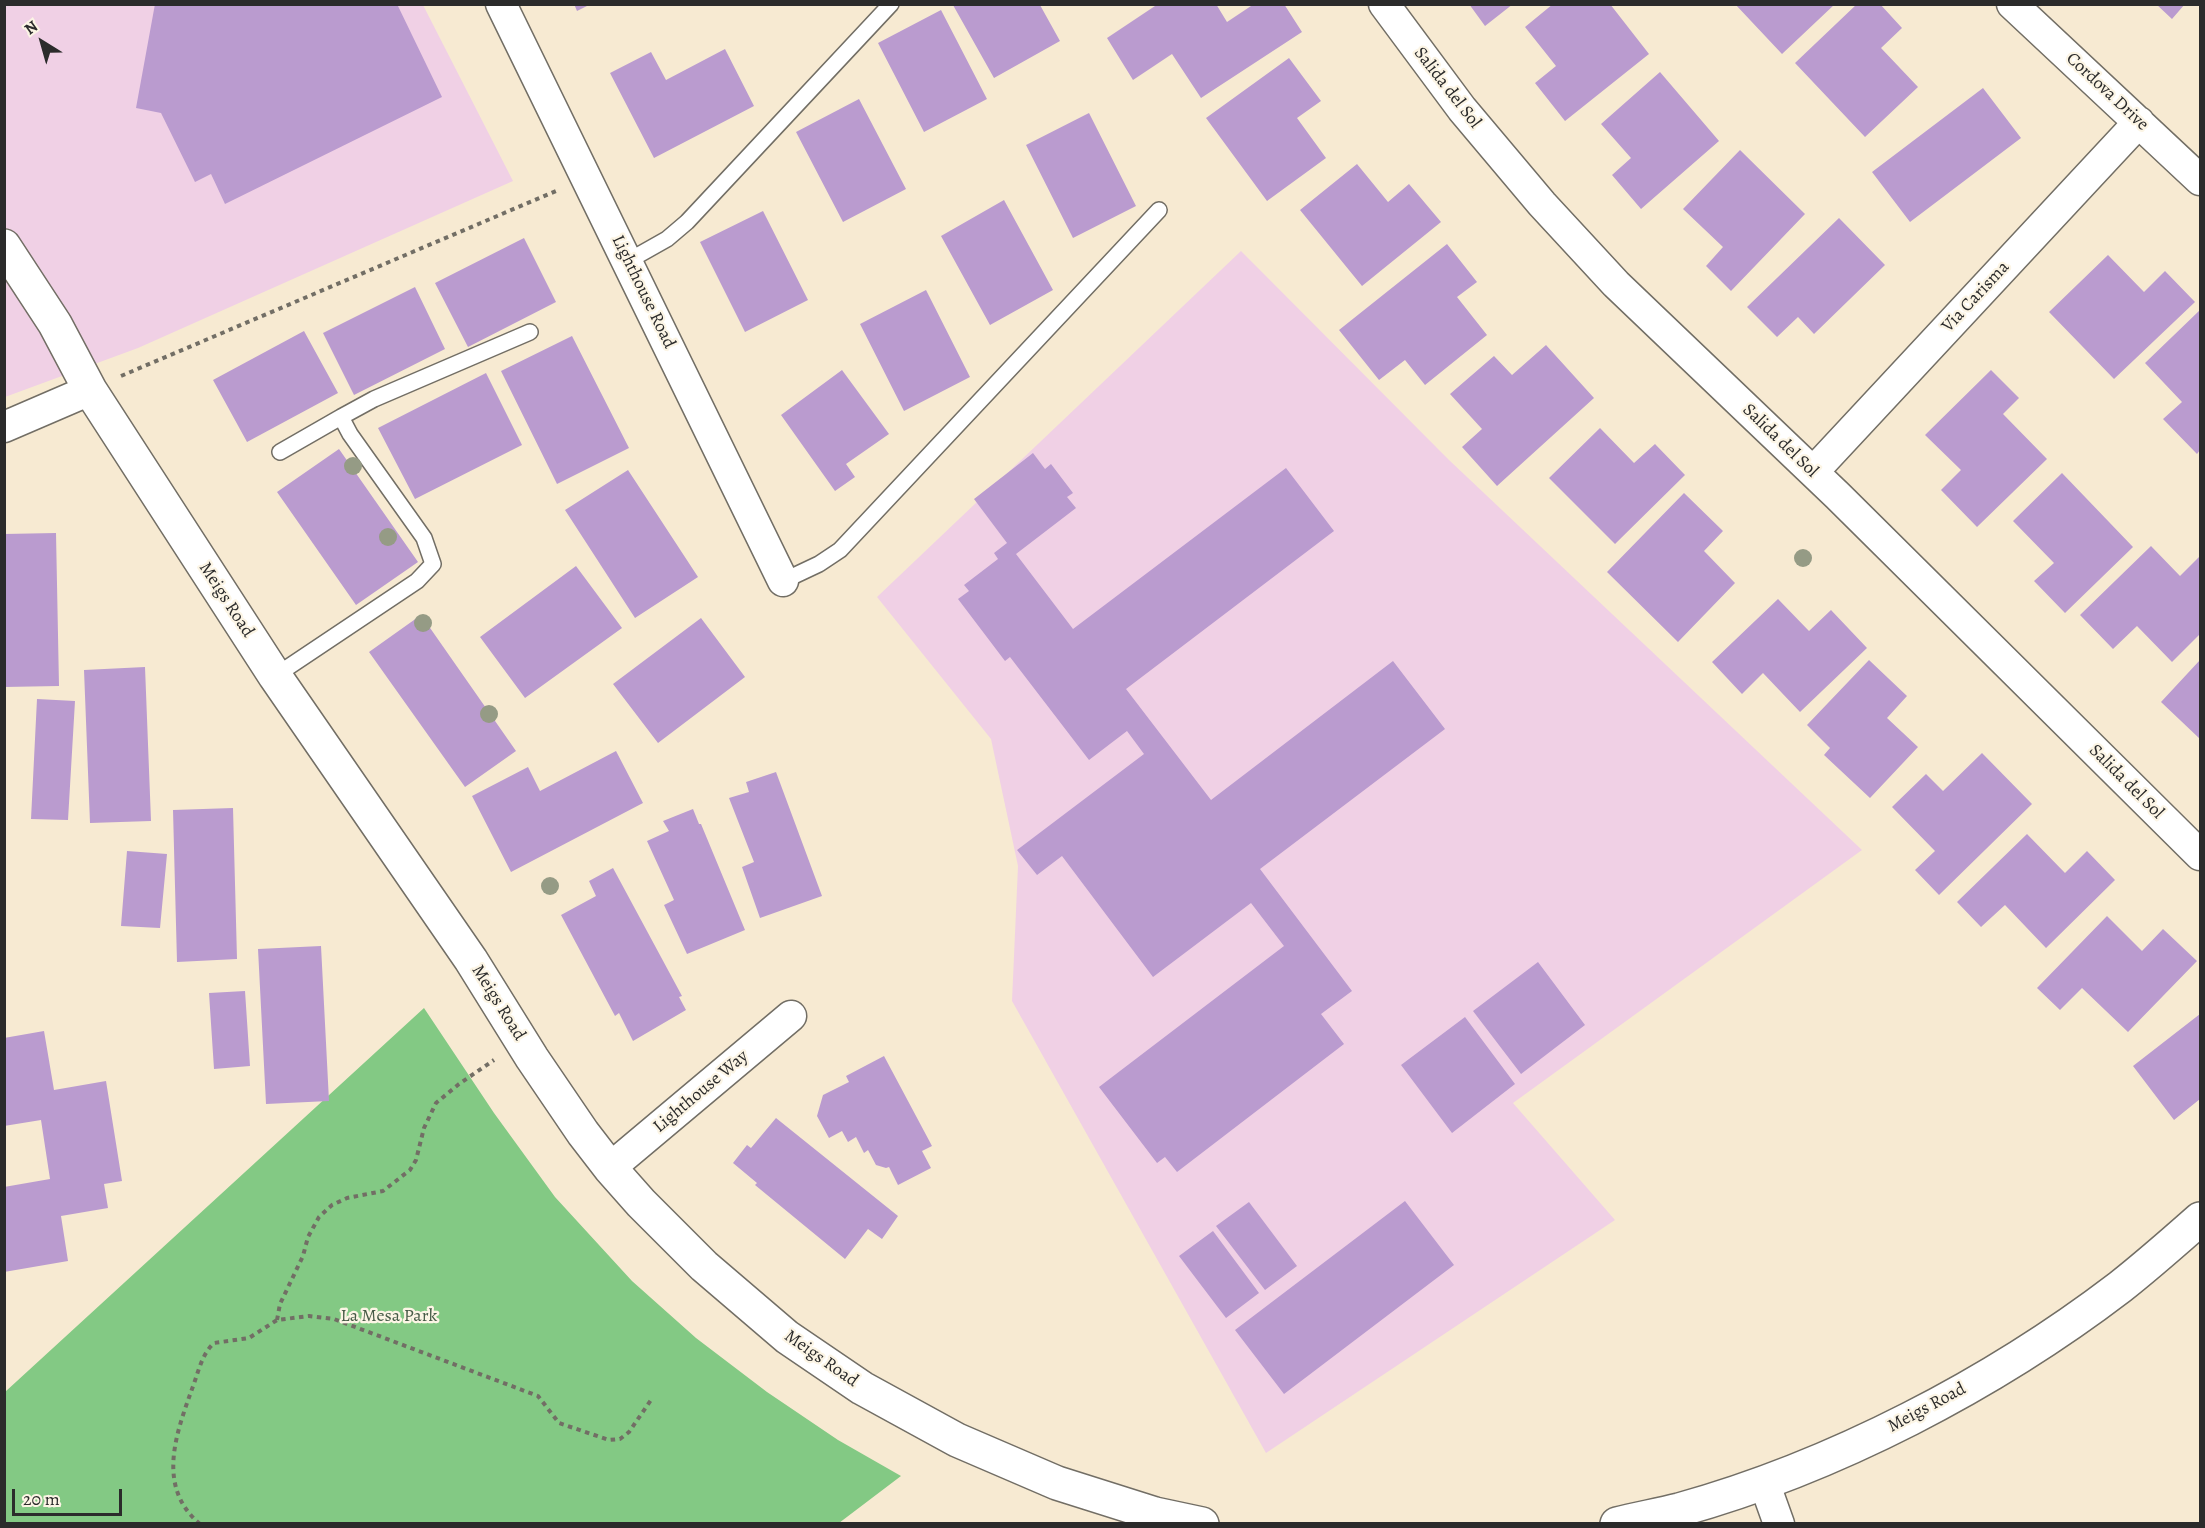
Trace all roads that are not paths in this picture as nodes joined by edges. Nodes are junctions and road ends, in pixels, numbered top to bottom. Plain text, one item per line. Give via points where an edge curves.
1 (501, 4) edge
2 (891, 4) edge
3 (1384, 4) edge
4 (2012, 4) edge
5 (2139, 122) junction
6 (2200, 180) edge
7 (1159, 210) dead end
8 (4, 246) edge
9 (628, 261) junction
10 (530, 332) dead end
11 (90, 390) junction
12 (340, 417) junction
13 (4, 427) edge
14 (280, 452) dead end
15 (1813, 472) junction
16 (783, 581) joint
17 (275, 676) junction
18 (2200, 855) edge
19 (791, 1016) dead end
20 (610, 1168) junction
21 (2200, 1219) edge
22 (1764, 1482) junction
23 (1202, 1524) edge
24 (1617, 1524) edge
25 (1779, 1524) edge

1 - 9 street, Lighthouse Road
2 - 9 lane via 687,222 667,239
3 - 15 street, Salida del Sol via 1462,109 1542,204 1616,284
4 - 5 street, Cordova Drive
5 - 6 street, Cordova Drive
5 - 15 street, Via Carisma
7 - 16 lane via 840,550
8 - 11 main road, Meigs Road via 55,324
9 - 16 street, Lighthouse Road
10 - 12 lane
11 - 13 street
11 - 17 main road, Meigs Road
12 - 14 lane
12 - 17 lane via 424,538 433,564 417,581
15 - 18 street, Salida del Sol
17 - 20 main road, Meigs Road
19 - 20 street, Lighthouse Way
20 - 23 main road, Meigs Road via 704,1266 787,1337 862,1388 957,1440 1057,1483 1155,1514
21 - 22 main road, Meigs Road via 2120,1287 2021,1356 1928,1409
22 - 24 main road, Meigs Road via 1679,1510
22 - 25 street

